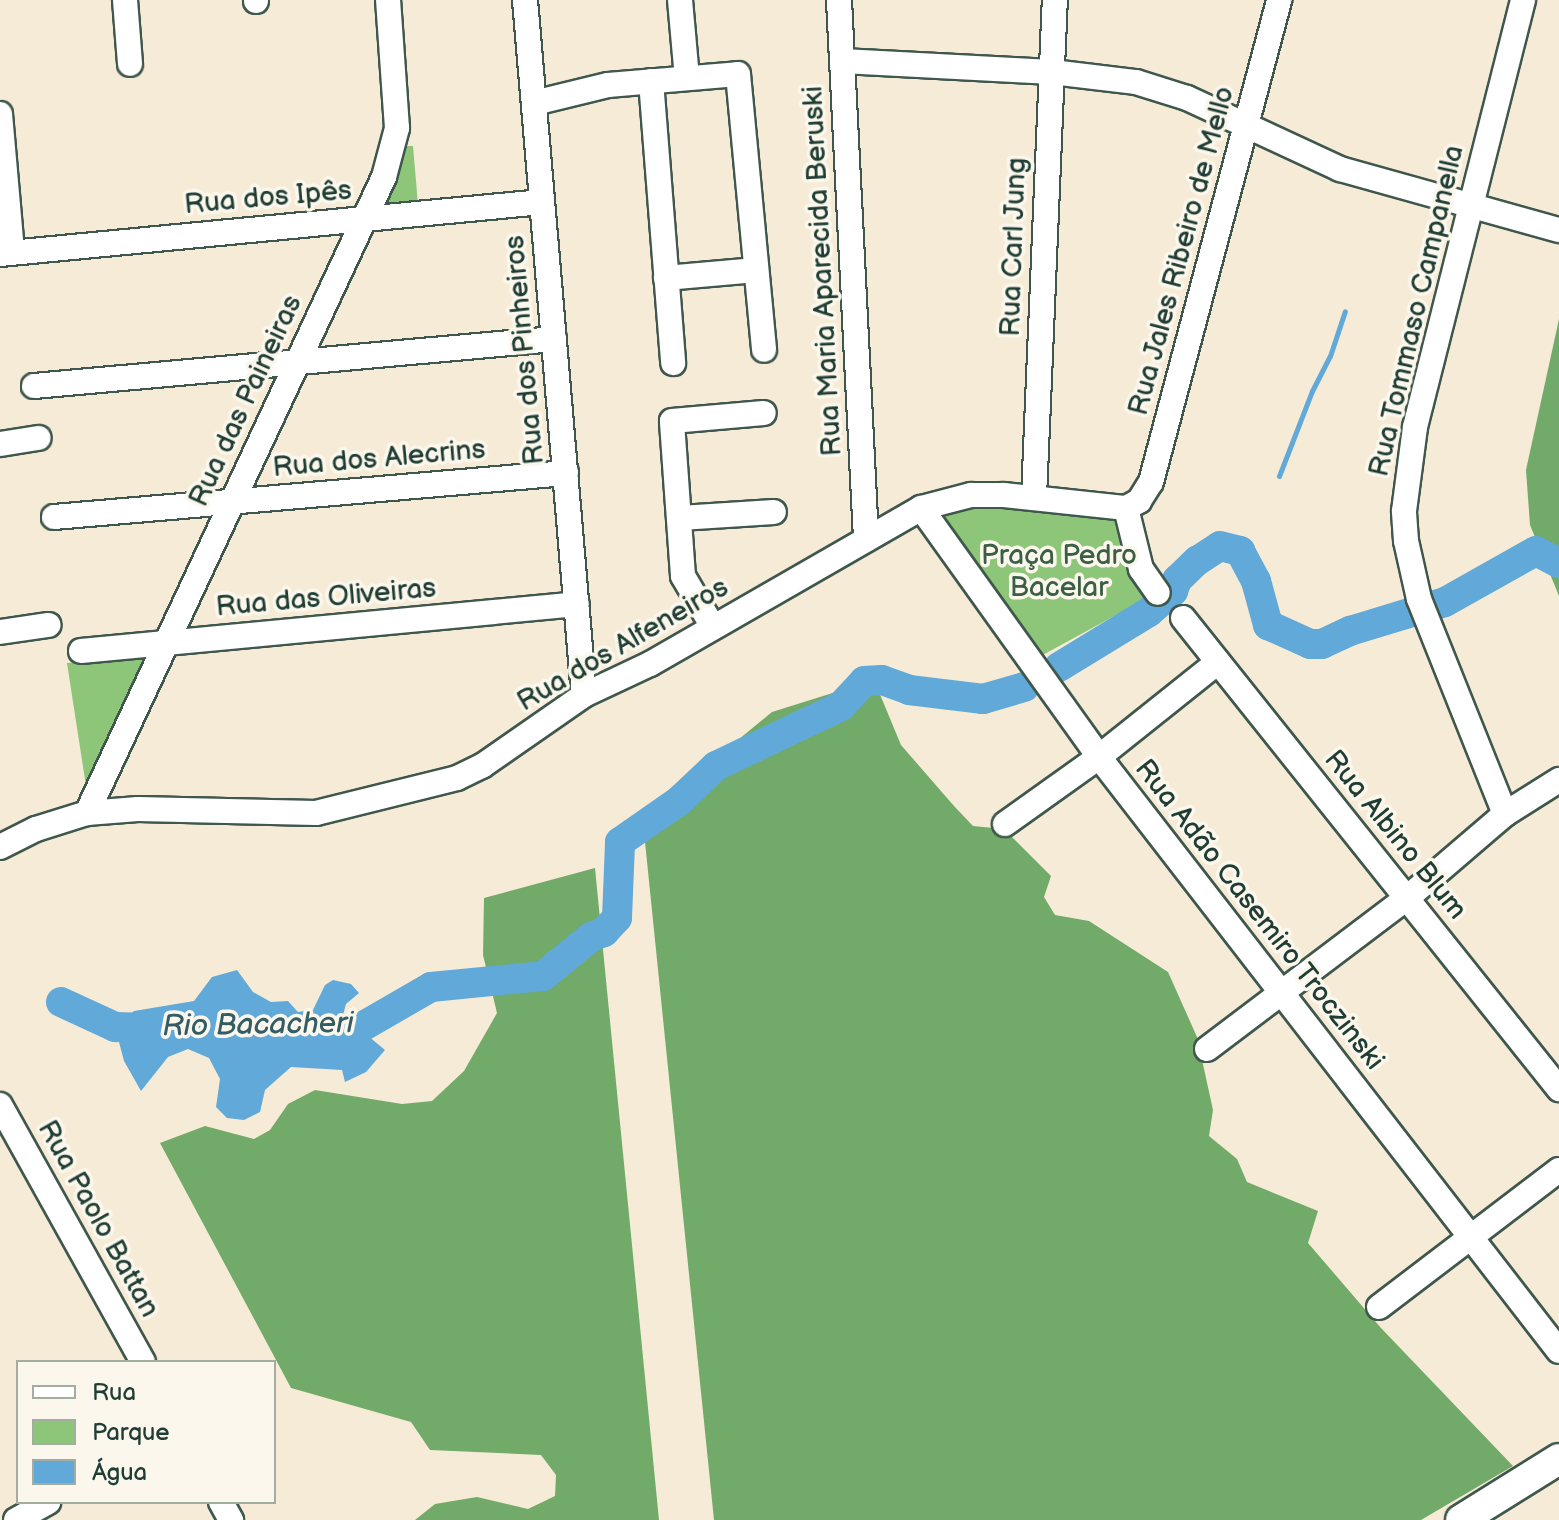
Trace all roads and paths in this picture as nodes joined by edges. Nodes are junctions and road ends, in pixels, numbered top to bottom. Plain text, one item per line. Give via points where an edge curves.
1 (125, 0) edge
2 (388, 0) edge
3 (525, 0) edge
4 (680, 0) edge
5 (839, 0) edge
6 (1055, 0) edge
7 (1279, 0) edge
8 (1523, 0) edge
9 (842, 61) junction
10 (130, 64) dead end
11 (1052, 72) junction
12 (687, 78) junction
13 (651, 81) junction
14 (534, 103) junction
15 (0, 114) edge
16 (1247, 126) junction
17 (542, 202) junction
18 (1470, 207) junction
19 (364, 219) junction
20 (1559, 230) edge
21 (6, 253) edge
22 (756, 270) junction
23 (666, 278) junction
24 (554, 339) junction
25 (764, 350) dead end
26 (298, 362) junction
27 (673, 363) dead end
28 (34, 386) dead end
29 (764, 413) dead end
30 (39, 438) dead end
31 (0, 444) edge
32 (566, 473) junction
33 (1034, 497) junction
34 (233, 501) junction
35 (921, 508) junction
36 (1126, 508) junction
37 (774, 512) dead end
38 (54, 517) dead end
39 (680, 518) junction
40 (866, 539) junction
41 (1158, 593) dead end
42 (577, 604) junction
43 (1183, 618) dead end
44 (48, 625) dead end
45 (713, 627) junction
46 (0, 632) edge
47 (167, 643) junction
48 (81, 651) dead end
49 (1218, 662) junction
50 (584, 695) junction
51 (1099, 757) junction
52 (1559, 780) edge
53 (87, 813) junction
54 (1505, 814) junction
55 (1005, 824) dead end
56 (0, 847) edge
57 (1407, 898) junction
58 (1281, 992) junction
59 (1207, 1049) dead end
60 (1559, 1089) edge
61 (0, 1105) edge
62 (1559, 1170) edge
63 (1471, 1237) junction
64 (1379, 1307) dead end
65 (1559, 1351) edge
66 (142, 1360) edge
67 (1559, 1459) edge
68 (44, 1504) edge
69 (0, 1509) edge
70 (6, 1520) edge
71 (16, 1520) edge
72 (1461, 1520) edge

1 - 10 street
2 - 19 street, Rua das Paineiras via 397,128 384,177
3 - 14 street, Rua dos Pinheiros
4 - 12 street
5 - 9 street, Rua Maria Aparecida Beruski
6 - 11 street, Rua Carl Jung
7 - 16 street, Rua Jales Ribeiro de Mello
8 - 18 street, Rua Tommaso Campanella
9 - 11 street
9 - 40 street, Rua Maria Aparecida Beruski
11 - 16 street via 1161,88
11 - 33 street, Rua Carl Jung
12 - 13 street
12 - 22 street via 738,74
13 - 14 street via 608,85
13 - 23 street
14 - 17 street, Rua dos Pinheiros
15 - 21 street
16 - 18 street via 1340,169
16 - 36 street, Rua Jales Ribeiro de Mello via 1151,482 1139,501
17 - 19 street, Rua dos Ipês
17 - 24 street, Rua dos Pinheiros
18 - 20 street
18 - 54 street, Rua Tommaso Campanella via 1407,474 1406,541 1423,609
19 - 21 street, Rua dos Ipês
19 - 26 street, Rua das Paineiras
22 - 23 street
22 - 25 street
23 - 27 street
24 - 26 street
24 - 32 street, Rua dos Pinheiros
26 - 28 street
26 - 34 street, Rua das Paineiras
29 - 39 street via 672,421
30 - 31 street
32 - 34 street, Rua dos Alecrins
32 - 42 street, Rua dos Pinheiros
33 - 35 street, Rua dos Alfeneiros via 971,495
33 - 36 street, Rua dos Alfeneiros
34 - 38 street, Rua dos Alecrins
34 - 47 street, Rua das Paineiras
35 - 40 street, Rua dos Alfeneiros
35 - 51 street, Rua Adão Casemiro Troczinski
36 - 41 street via 1141,569
37 - 39 street
39 - 45 street via 683,576
40 - 45 street, Rua dos Alfeneiros
42 - 47 street, Rua das Oliveiras
42 - 50 street, Rua dos Pinheiros
43 - 49 street, Rua Albino Blum
44 - 46 street
45 - 50 street, Rua dos Alfeneiros
47 - 48 street, Rua das Oliveiras
47 - 53 street, Rua das Paineiras
49 - 51 street
49 - 57 street, Rua Albino Blum
50 - 53 street, Rua dos Alfeneiros via 470,773 334,810
51 - 55 street
51 - 58 street, Rua Adão Casemiro Troczinski
52 - 54 street
53 - 56 street, Rua dos Alfeneiros
54 - 57 street
57 - 58 street
57 - 60 street, Rua Albino Blum
58 - 59 street
58 - 63 street, Rua Adão Casemiro Troczinski
61 - 66 street, Rua Paolo Battan
62 - 63 street
63 - 64 street
63 - 65 street, Rua Adão Casemiro Troczinski
67 - 72 main road
68 - 71 street
69 - 70 street

